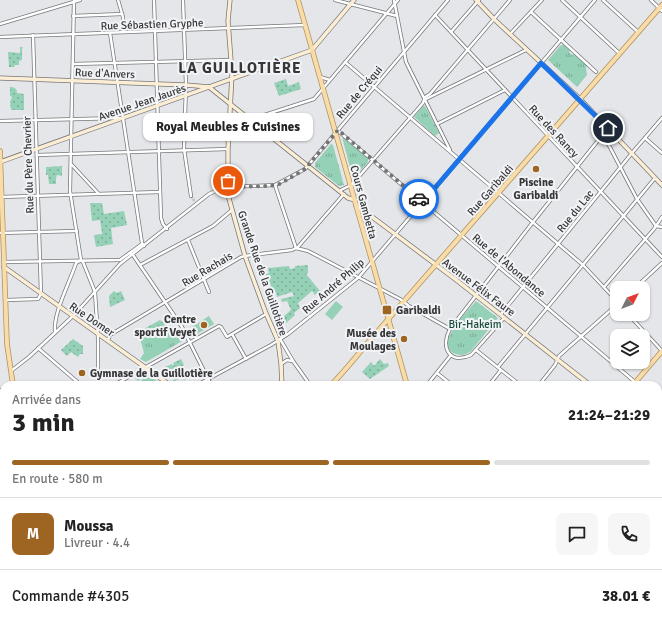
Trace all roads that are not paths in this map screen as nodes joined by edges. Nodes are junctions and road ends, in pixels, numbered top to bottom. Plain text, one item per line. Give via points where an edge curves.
1 (74, 0) edge
2 (80, 0) edge
3 (118, 0) edge
4 (154, 0) edge
5 (184, 0) edge
6 (230, 0) edge
7 (298, 0) edge
8 (335, 0) edge
9 (354, 0) edge
10 (398, 0) edge
11 (448, 0) edge
12 (510, 0) edge
13 (542, 0) edge
14 (562, 0) edge
15 (595, 0) edge
16 (603, 0) edge
17 (651, 0) edge
18 (478, 1) edge
19 (394, 2) edge
20 (350, 4) junction
21 (661, 8) edge
22 (530, 12) junction
23 (386, 13) junction
24 (122, 14) junction
25 (662, 14) edge
26 (435, 15) junction
27 (73, 16) junction
28 (397, 16) junction
29 (580, 17) junction
30 (494, 18) junction
31 (0, 24) edge
32 (305, 25) junction
33 (228, 28) junction
34 (155, 31) junction
35 (185, 31) junction
36 (123, 32) junction
37 (451, 32) junction
38 (638, 32) junction
39 (110, 33) junction
40 (73, 34) junction
41 (510, 34) junction
42 (33, 36) junction
43 (0, 37) edge
44 (561, 40) junction
45 (312, 50) junction
46 (467, 50) junction
47 (526, 50) junction
48 (404, 51) junction
49 (619, 53) junction
50 (232, 60) junction
51 (186, 61) junction
52 (157, 62) junction
53 (345, 62) junction
54 (114, 63) junction
55 (541, 63) junction
56 (73, 64) junction
57 (486, 70) junction
58 (596, 72) dead end
59 (0, 78) edge
60 (320, 78) junction
61 (34, 79) junction
62 (232, 79) junction
63 (330, 80) junction
64 (72, 81) junction
65 (117, 82) junction
66 (157, 84) junction
67 (186, 85) junction
68 (374, 86) junction
69 (209, 87) junction
70 (323, 89) junction
71 (505, 90) junction
72 (186, 96) junction
73 (511, 97) junction
74 (424, 98) junction
75 (580, 99) junction
76 (231, 104) junction
77 (158, 106) junction
78 (410, 117) junction
79 (72, 118) junction
80 (122, 118) junction
81 (662, 118) edge
82 (250, 119) junction
83 (35, 120) junction
84 (0, 121) edge
85 (437, 124) junction
86 (230, 126) junction
87 (608, 128) junction
88 (336, 131) junction
89 (603, 134) junction
90 (546, 135) junction
91 (71, 136) junction
92 (645, 138) junction
93 (447, 143) junction
94 (444, 146) junction
95 (36, 149) junction
96 (228, 149) junction
97 (0, 151) edge
98 (159, 151) junction
99 (184, 151) junction
100 (128, 152) junction
101 (451, 152) junction
102 (632, 153) junction
103 (662, 153) edge
104 (70, 154) junction
105 (36, 155) junction
106 (459, 159) junction
107 (373, 160) junction
108 (0, 162) edge
109 (71, 164) junction
110 (308, 166) junction
111 (577, 167) junction
112 (620, 168) junction
113 (655, 178) junction
114 (275, 185) junction
115 (662, 185) edge
116 (351, 186) junction
117 (228, 187) junction
118 (340, 191) junction
119 (135, 192) junction
120 (160, 192) junction
121 (601, 192) junction
122 (98, 193) junction
123 (499, 193) junction
124 (344, 194) junction
125 (37, 195) junction
126 (70, 195) junction
127 (191, 196) tunnel mouth
128 (0, 197) edge
129 (638, 199) junction
130 (355, 200) junction
131 (195, 202) tunnel mouth
132 (423, 202) junction
133 (197, 205) junction
134 (356, 206) junction
135 (232, 210) junction
136 (623, 216) junction
137 (662, 216) edge
138 (533, 222) junction
139 (656, 226) junction
140 (662, 227) edge
141 (167, 229) junction
142 (77, 231) junction
143 (1, 233) edge
144 (38, 233) junction
145 (396, 234) junction
146 (462, 235) junction
147 (645, 239) junction
148 (188, 240) junction
149 (559, 243) junction
150 (143, 245) junction
151 (296, 248) junction
152 (130, 253) junction
153 (133, 255) junction
154 (245, 256) junction
155 (662, 258) edge
156 (81, 260) junction
157 (118, 260) junction
158 (40, 261) junction
159 (1, 262) edge
160 (371, 263) junction
161 (662, 263) edge
162 (120, 264) junction
163 (583, 264) junction
164 (140, 265) junction
165 (436, 265) junction
166 (498, 266) junction
167 (4, 268) junction
168 (358, 278) junction
169 (204, 280) junction
170 (643, 281) edge
171 (523, 287) junction
172 (604, 287) junction
173 (378, 288) junction
174 (95, 292) junction
175 (209, 292) dead end
176 (41, 294) junction
177 (610, 294) edge
178 (476, 295) junction
179 (5, 300) junction
180 (404, 302) junction
181 (166, 303) junction
182 (59, 307) junction
183 (547, 308) junction
184 (610, 310) edge
185 (266, 314) junction
186 (501, 314) junction
187 (73, 316) junction
188 (504, 318) junction
189 (388, 320) junction
190 (635, 321) edge
191 (450, 329) junction
192 (55, 332) junction
193 (97, 333) junction
194 (232, 334) junction
195 (526, 334) junction
196 (582, 336) junction
197 (108, 340) junction
198 (279, 340) junction
199 (190, 342) junction
200 (38, 348) junction
201 (661, 349) edge
202 (476, 350) junction
203 (451, 355) junction
204 (246, 359) junction
205 (557, 359) junction
206 (293, 361) junction
207 (281, 364) junction
208 (146, 367) junction
209 (498, 367) junction
210 (502, 370) junction
211 (11, 371) junction
212 (436, 373) junction
213 (208, 379) junction
214 (12, 381) edge
215 (76, 381) edge
216 (96, 381) edge
217 (121, 381) edge
218 (165, 381) edge
219 (204, 381) edge
220 (282, 381) edge
221 (307, 381) edge
222 (335, 381) edge
223 (405, 381) edge
224 (430, 381) edge
225 (447, 381) edge
226 (492, 381) edge
227 (515, 381) edge
228 (542, 381) edge
229 (583, 381) edge
230 (631, 381) edge
231 (636, 381) edge

1 - 2 street
1 - 27 street
1 - 31 street
3 - 24 street
4 - 34 street
5 - 35 street
6 - 33 main road, Grande Rue de la Guillotière
7 - 32 main road, Cours Gambetta
8 - 20 street
9 - 20 main road
10 - 19 street
11 - 26 street, Rue de Créqui
12 - 30 street
13 - 22 street
14 - 29 street
15 - 29 street, Rue André Philip
16 - 38 street
17 - 21 street
18 - 30 main road
18 - 37 street
19 - 23 street
19 - 28 street
20 - 23 street
20 - 45 main road
21 - 25 street
21 - 38 main road, Rue Garibaldi
22 - 41 street
22 - 44 street
23 - 28 street
23 - 53 street
24 - 27 street
24 - 36 street
26 - 37 street, Rue des Rancy
26 - 48 street, Rue de Créqui
27 - 40 street
28 - 48 street
29 - 44 street, Rue André Philip
29 - 49 street
30 - 41 main road
30 - 46 street
32 - 33 street, Rue Sébastien Gryphe
32 - 45 main road, Cours Gambetta
33 - 35 street, Rue Sébastien Gryphe
33 - 50 main road, Grande Rue de la Guillotière
34 - 35 street, Rue Sébastien Gryphe
34 - 36 street, Rue Sébastien Gryphe
34 - 52 street
35 - 51 street
36 - 39 street, Rue Sébastien Gryphe
37 - 46 street, Rue des Rancy
38 - 49 main road, Rue Garibaldi
39 - 40 street, Rue Sébastien Gryphe
39 - 54 street
40 - 42 street, Rue Sébastien Gryphe
40 - 56 street
41 - 47 main road
42 - 43 street, Rue Sébastien Gryphe
42 - 61 street, Rue du Père Chevrier
44 - 55 street, Rue André Philip
44 - 58 street
45 - 60 main road, Cours Gambetta
45 - 62 main road, Avenue Jean Jaurès
46 - 57 street, Rue des Rancy
46 - 74 street
47 - 55 main road
47 - 57 street
48 - 68 street, Rue de Créqui
48 - 74 street via 406,62
49 - 75 main road, Rue Garibaldi
50 - 51 street
50 - 62 main road, Grande Rue de la Guillotière
51 - 52 street
51 - 67 street
52 - 54 street
52 - 66 street
53 - 63 street
53 - 68 street
54 - 56 street
54 - 65 street
55 - 73 street, Rue André Philip
55 - 75 main road
56 - 64 street
57 - 71 street, Rue des Rancy
57 - 74 street
59 - 61 main road, Rue d'Anvers
60 - 63 street
60 - 70 main road, Cours Gambetta
61 - 64 main road, Rue d'Anvers
61 - 83 street, Rue du Père Chevrier
62 - 69 main road, Avenue Jean Jaurès
62 - 76 main road, Grande Rue de la Guillotière
63 - 70 street
64 - 65 main road, Rue d'Anvers
64 - 79 street
65 - 66 main road, Rue d'Anvers
65 - 80 street
66 - 67 main road, Rue d'Anvers
66 - 77 street
67 - 69 main road, Rue d'Anvers
67 - 72 street
68 - 78 street
68 - 88 street, Rue de Créqui
69 - 72 main road, Avenue Jean Jaurès
69 - 76 main road
70 - 82 street via 314,98
70 - 88 main road, Cours Gambetta
71 - 73 street, Rue des Rancy
71 - 85 street
72 - 77 main road, Avenue Jean Jaurès
72 - 99 street
73 - 90 street, Rue des Rancy
73 - 106 street, Rue André Philip
74 - 78 street
74 - 85 street
75 - 87 main road
75 - 90 main road, Rue Garibaldi
76 - 82 main road
76 - 86 main road, Grande Rue de la Guillotière
77 - 80 main road, Avenue Jean Jaurès
77 - 98 street
78 - 94 street
78 - 107 street
79 - 80 street
79 - 83 street
79 - 91 street
80 - 91 main road, Avenue Jean Jaurès
80 - 100 street
81 - 92 street, Rue du Lac
82 - 86 street
82 - 110 main road
83 - 84 street
83 - 95 street, Rue du Père Chevrier
85 - 93 street
86 - 96 main road, Grande Rue de la Guillotière
87 - 89 street
87 - 102 main road
88 - 107 street, Rue de l'Abondance
88 - 110 street, Rue de Créqui
88 - 116 main road, Cours Gambetta
89 - 111 street
89 - 112 street
90 - 111 street, Rue des Rancy
90 - 123 main road, Rue Garibaldi
91 - 95 main road, Avenue Jean Jaurès
91 - 104 street
92 - 102 street, Rue du Lac
92 - 103 street
93 - 94 street
93 - 101 street
94 - 101 street
95 - 105 street, Rue du Père Chevrier
95 - 108 main road, Avenue Jean Jaurès
96 - 99 street
96 - 117 main road, Grande Rue de la Guillotière
97 - 108 main road
98 - 99 street
98 - 100 street
98 - 120 street
99 - 127 street
100 - 104 street
100 - 119 street
101 - 106 street
102 - 112 street, Rue du Lac
102 - 113 main road
104 - 105 street
104 - 109 street
105 - 125 street, Rue du Père Chevrier
106 - 123 street
106 - 132 street, Rue André Philip
107 - 116 street
107 - 132 street, Rue de l'Abondance
108 - 128 main road
109 - 122 street
109 - 126 street
110 - 114 street, Rue de Créqui
110 - 118 main road
111 - 121 street, Rue des Rancy
111 - 138 street
112 - 121 street, Rue du Lac
112 - 129 street
113 - 115 main road
113 - 129 street
114 - 117 street, Rue de Créqui
114 - 151 street
116 - 118 street
116 - 130 main road, Cours Gambetta
117 - 133 street, Rue de Créqui via 209,194
117 - 135 main road, Grande Rue de la Guillotière
118 - 124 main road
119 - 120 street
119 - 122 street
119 - 150 street
120 - 141 street via 161,218
121 - 136 street, Rue des Rancy
121 - 149 street, Rue du Lac
122 - 126 street
123 - 138 street
123 - 146 main road, Rue Garibaldi
124 - 130 main road
124 - 151 street
125 - 126 street
125 - 128 street
125 - 144 street, Rue du Père Chevrier
126 - 142 street
128 - 143 main road
129 - 136 street
129 - 139 street
130 - 134 main road, Cours Gambetta
131 - 133 street
132 - 145 street, Rue André Philip
132 - 146 street, Rue de l'Abondance
133 - 141 street, Rue de Créqui
134 - 145 main road, Avenue Félix Faure
134 - 160 main road, Cours Gambetta
135 - 148 street via 213,226
135 - 154 main road, Grande Rue de la Guillotière
136 - 147 street, Rue des Rancy
136 - 163 street
137 - 139 street
138 - 149 street
138 - 166 street
139 - 140 street
139 - 147 street
141 - 150 street, Rue de Créqui
142 - 144 street
142 - 156 street
143 - 144 street
143 - 159 main road
144 - 158 street, Rue du Père Chevrier
145 - 160 street, Rue André Philip
145 - 165 main road, Avenue Félix Faure
146 - 165 main road, Rue Garibaldi
146 - 166 street, Rue de l'Abondance
147 - 155 street, Rue des Rancy
147 - 172 street
148 - 164 street
148 - 169 street
149 - 163 street
149 - 171 street, Rue du Lac
150 - 152 street
150 - 153 street
151 - 154 street, Rue Rachais
151 - 168 street via 308,251
152 - 153 street
152 - 157 street
153 - 162 street
153 - 164 street
154 - 169 street, Rue Rachais
154 - 185 main road, Grande Rue de la Guillotière
156 - 157 street
156 - 158 street
156 - 174 street
156 - 182 street via 76,264
157 - 162 street
158 - 159 street
158 - 176 street, Rue du Père Chevrier
159 - 167 main road
160 - 168 street, Rue André Philip
160 - 173 main road, Cours Gambetta
161 - 170 street
162 - 174 street
163 - 172 street
163 - 183 street
164 - 181 street
165 - 178 main road, Avenue Félix Faure
165 - 180 main road, Rue Garibaldi
166 - 171 street, Rue de l'Abondance
166 - 178 street
167 - 176 main road, Rue Domer
167 - 179 main road
168 - 173 street
168 - 198 street, Rue André Philip
169 - 175 street
169 - 181 street, Rue Rachais
171 - 183 street, Rue de l'Abondance
171 - 186 street, Rue du Lac
172 - 177 street
173 - 180 street
173 - 189 main road, Cours Gambetta
174 - 187 street
174 - 193 street
176 - 179 street via 38,299
176 - 182 main road, Rue Domer
178 - 186 main road, Avenue Félix Faure
178 - 191 street
179 - 211 main road
180 - 189 main road, Rue Garibaldi
180 - 191 street
181 - 197 street, Rue Rachais via 110,335
181 - 199 street
182 - 187 main road, Rue Domer
182 - 192 street
183 - 195 street
183 - 196 street, Rue de l'Abondance
184 - 196 street
185 - 194 street
185 - 198 main road, Grande Rue de la Guillotière
186 - 188 main road, Avenue Félix Faure
187 - 192 street
187 - 193 main road, Rue Domer
188 - 195 main road, Avenue Félix Faure
188 - 202 street
189 - 222 main road, Rue Garibaldi
189 - 223 main road, Cours Gambetta
190 - 201 street
191 - 203 street via 445,342 446,349
192 - 200 street
193 - 197 main road, Rue Domer
193 - 216 street
194 - 199 street via 227,337 219,326
194 - 204 street
195 - 205 main road, Avenue Félix Faure
195 - 209 street
196 - 205 street
196 - 230 street, Rue de l'Abondance
197 - 208 main road, Rue Domer
198 - 204 street, Rue André Philip
198 - 206 street, Grande Rue de la Guillotière
198 - 207 main road, Grande Rue de la Guillotière
199 - 208 street
199 - 213 street
200 - 211 street
200 - 215 street
201 - 231 main road
202 - 203 street via 465,358
202 - 209 street
203 - 212 street
204 - 213 street, Rue André Philip
205 - 228 street
205 - 229 main road, Avenue Félix Faure
206 - 207 street via 286,360
206 - 221 street, Grande Rue de la Guillotière
207 - 220 main road, Grande Rue de la Guillotière
208 - 217 street
208 - 218 main road, Rue Domer
209 - 210 street
210 - 226 street
210 - 227 street
211 - 214 main road
212 - 224 street
212 - 225 street
213 - 219 street, Rue André Philip

